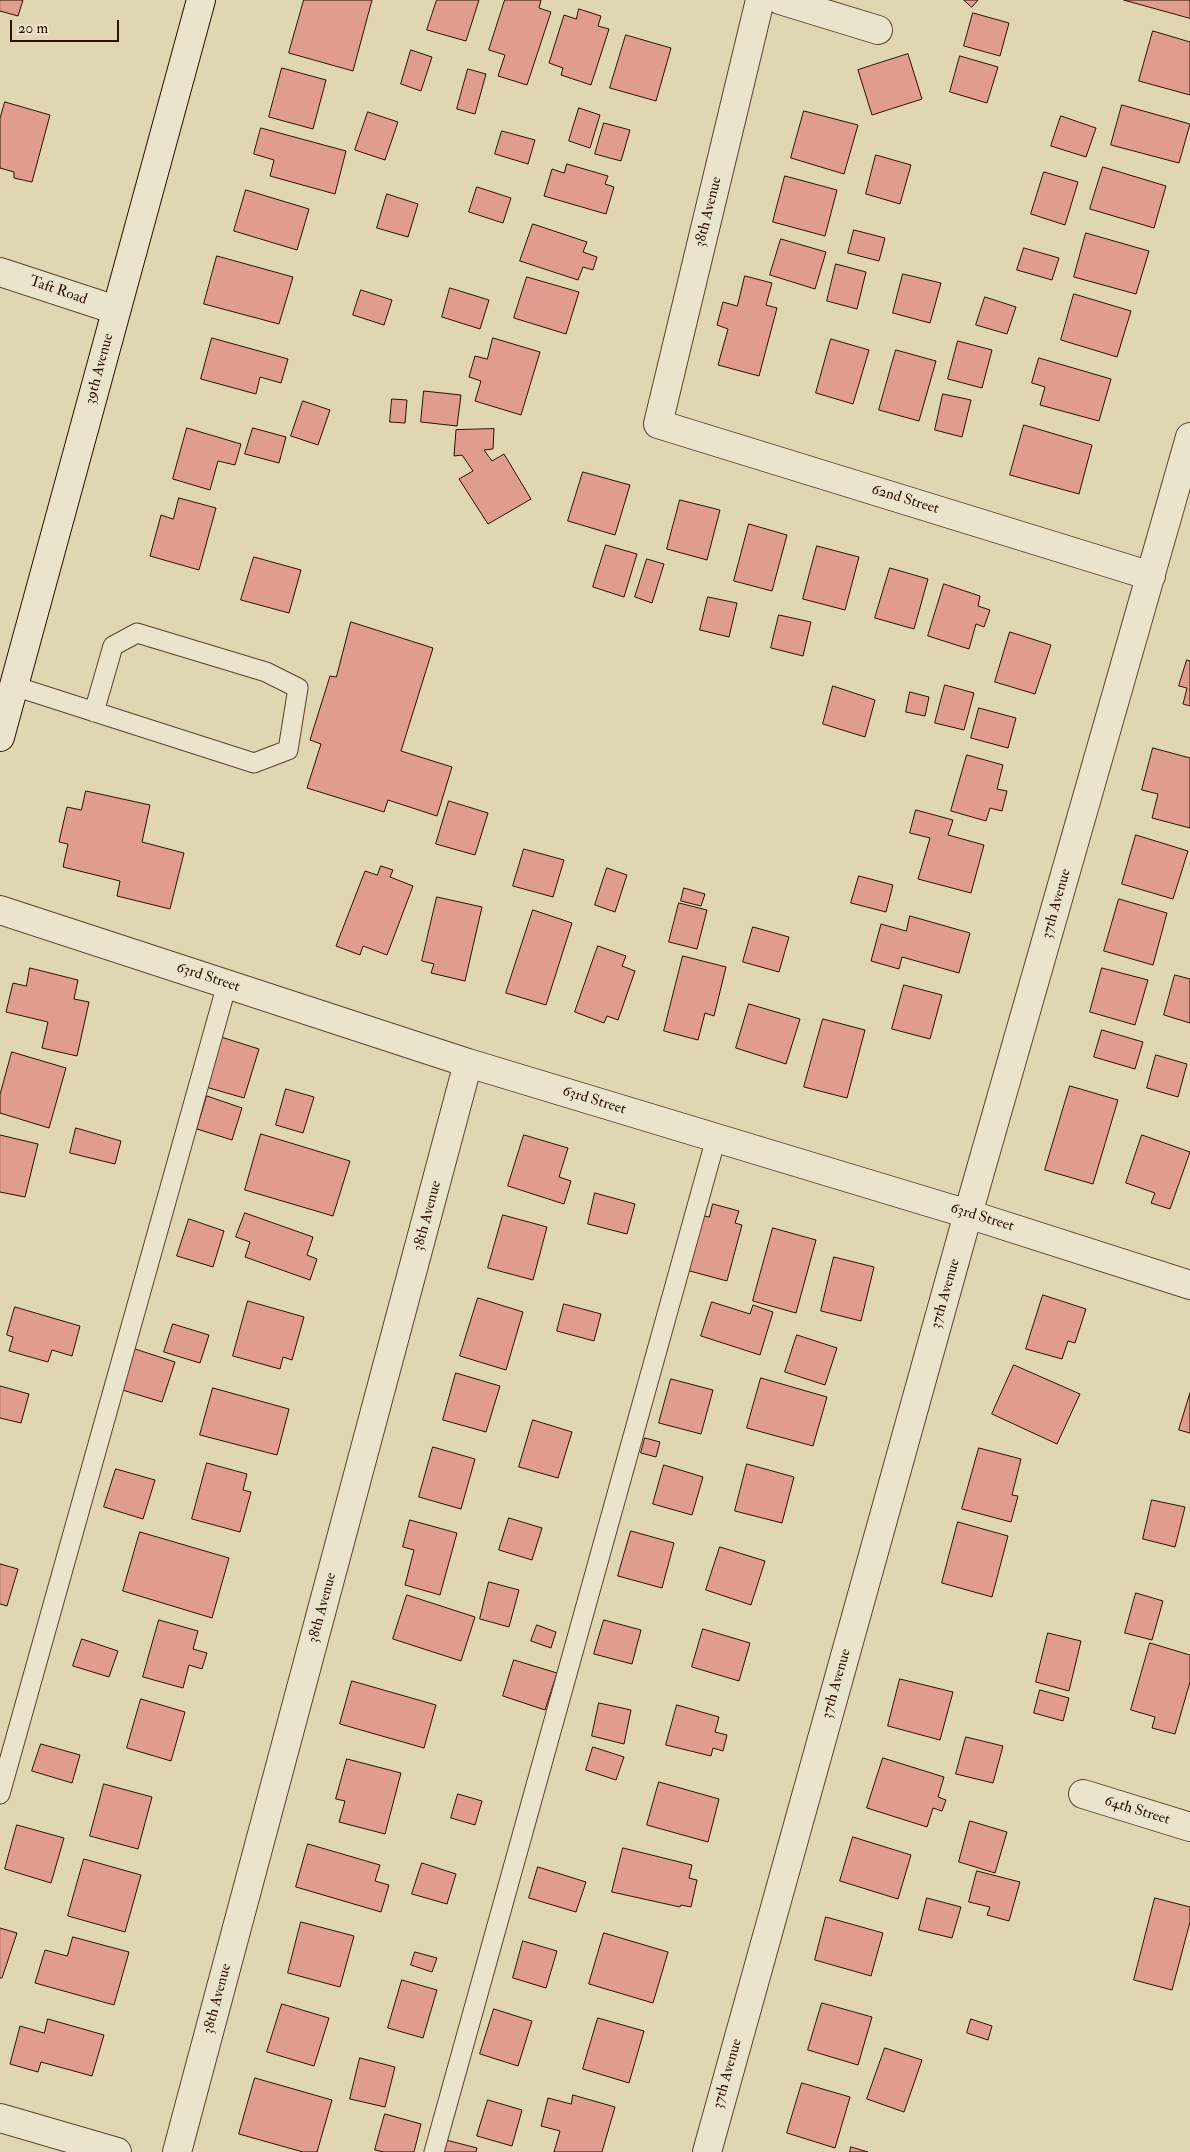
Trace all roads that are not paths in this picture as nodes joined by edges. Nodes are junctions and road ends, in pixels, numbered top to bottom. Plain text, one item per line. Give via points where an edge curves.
1 (201, 0) edge
2 (760, 0) edge
3 (780, 0) edge
4 (878, 30) dead end
5 (0, 272) edge
6 (116, 310) junction
7 (658, 424) joint
8 (1190, 437) edge
9 (1151, 576) junction
10 (14, 686) junction
11 (94, 712) junction
12 (0, 738) edge
13 (0, 910) edge
14 (227, 984) junction
15 (468, 1063) junction
16 (716, 1138) junction
17 (968, 1214) junction
18 (1190, 1285) edge
19 (0, 1794) edge
20 (1083, 1794) dead end
21 (1190, 1827) edge
22 (0, 2118) edge
23 (118, 2152) edge
24 (177, 2152) edge
25 (434, 2152) edge
26 (707, 2152) edge

1 - 6 street, 39th Avenue
2 - 7 street, 38th Avenue
3 - 4 street
5 - 6 street, Taft Road
6 - 10 street, 39th Avenue
7 - 9 street, 62nd Street
8 - 9 street, 37th Avenue
9 - 17 street, 37th Avenue
10 - 11 lane
10 - 12 street, 39th Avenue
11 - 11 lane via 254,763 288,750 298,688 266,672 137,633 113,646
13 - 14 street, 63rd Street
14 - 15 street, 63rd Street
14 - 19 lane
15 - 16 street, 63rd Street
15 - 24 street, 38th Avenue
16 - 17 street, 63rd Street
16 - 25 lane
17 - 18 street, 63rd Street
17 - 26 street, 37th Avenue
20 - 21 street, 64th Street
22 - 23 street

